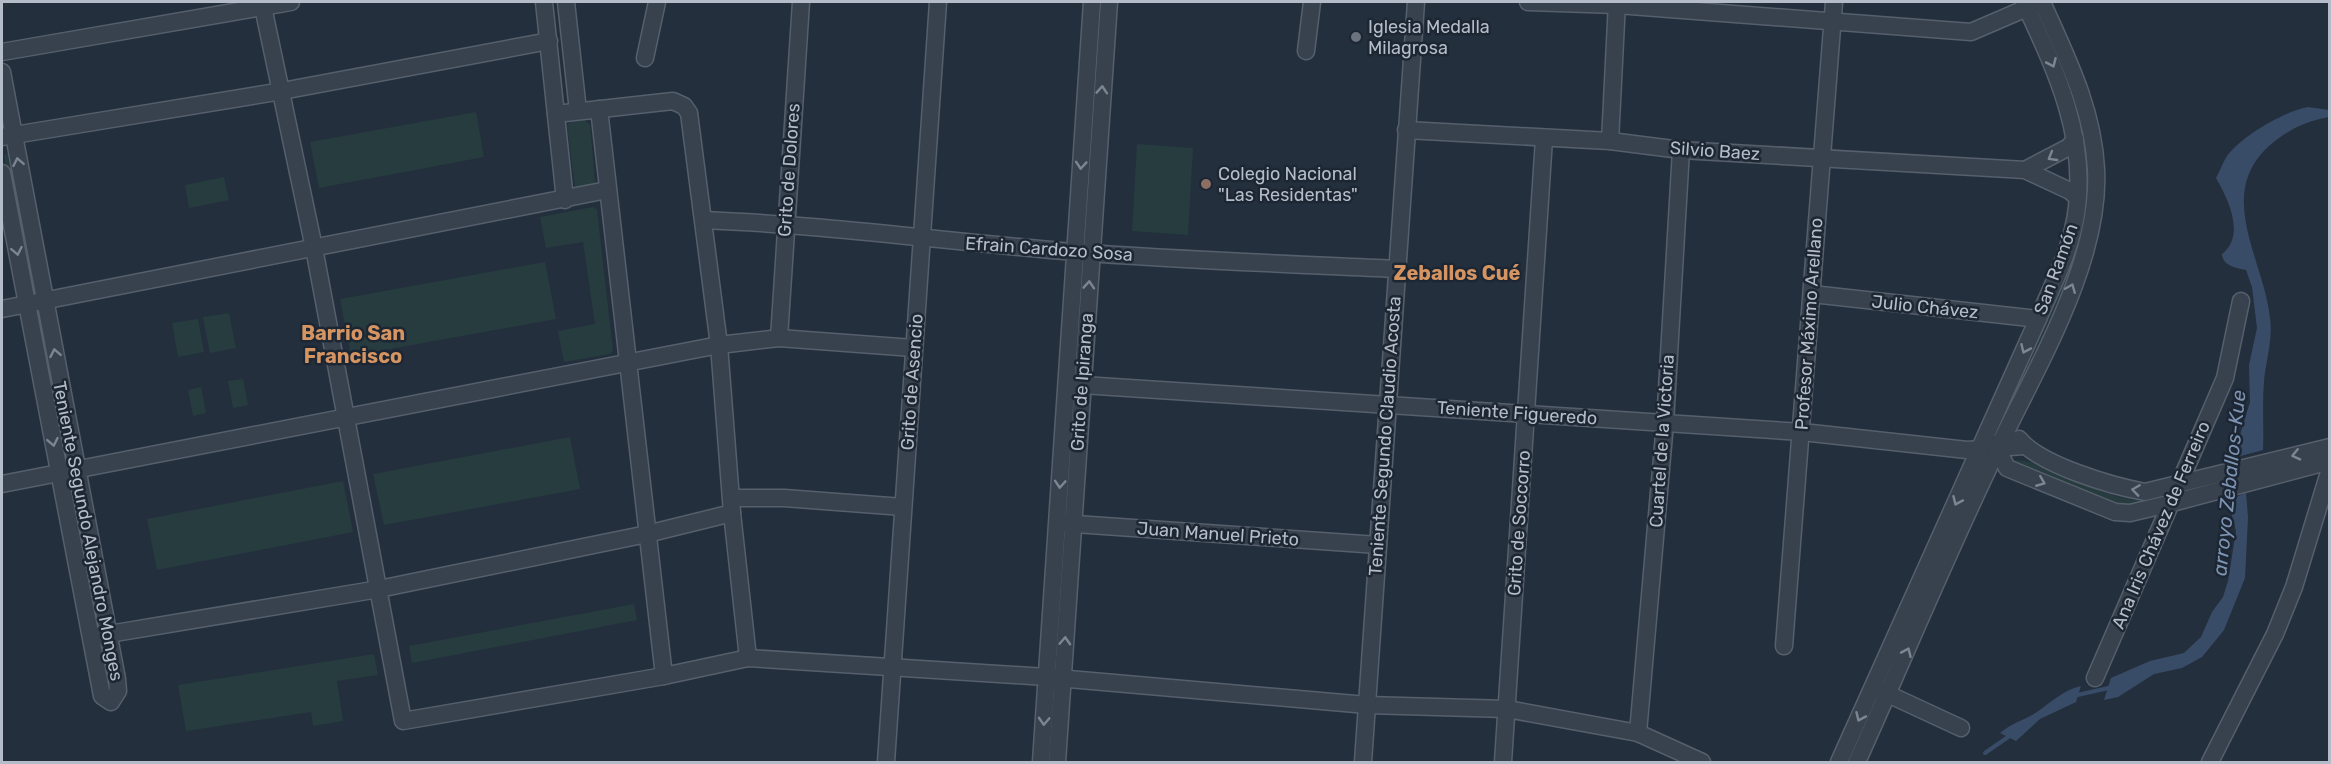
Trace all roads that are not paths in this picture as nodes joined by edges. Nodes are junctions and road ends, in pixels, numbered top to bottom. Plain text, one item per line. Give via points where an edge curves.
1 (291, 2) edge
2 (544, 2) edge
3 (566, 2) edge
4 (657, 2) edge
5 (801, 2) edge
6 (938, 2) edge
7 (1092, 2) edge
8 (1109, 2) edge
9 (1312, 2) edge
10 (1416, 2) edge
11 (1528, 2) edge
12 (1834, 2) edge
13 (1617, 3) edge
14 (2034, 4) edge
15 (264, 7) junction
16 (1833, 21) junction
17 (549, 41) junction
18 (1306, 51) dead end
19 (2, 52) edge
20 (645, 58) dead end
21 (2, 72) edge
22 (282, 91) junction
23 (598, 109) junction
24 (578, 111) junction
25 (556, 114) junction
26 (1406, 130) junction
27 (7, 136) edge
28 (1544, 139) junction
29 (2075, 139) junction
30 (1610, 141) junction
31 (1681, 150) junction
32 (1822, 158) junction
33 (2025, 170) junction
34 (2, 173) edge
35 (608, 190) junction
36 (2077, 197) junction
37 (565, 200) junction
38 (704, 220) junction
39 (785, 223) junction
40 (923, 239) junction
41 (314, 248) junction
42 (1083, 252) junction
43 (1395, 269) junction
44 (1812, 294) junction
45 (2241, 301) dead end
46 (45, 302) junction
47 (27, 305) junction
48 (2, 309) edge
49 (2038, 319) junction
50 (779, 338) junction
51 (719, 345) junction
52 (913, 348) junction
53 (629, 362) junction
54 (1074, 385) junction
55 (1388, 404) junction
56 (1526, 414) junction
57 (347, 418) junction
58 (2013, 418) junction
59 (1665, 423) junction
60 (1802, 432) junction
61 (2024, 446) junction
62 (2330, 447) edge
63 (1987, 455) junction
64 (2330, 461) edge
65 (2330, 469) edge
66 (2265, 470) junction
67 (77, 471) junction
68 (59, 474) junction
69 (2, 484) edge
70 (2215, 484) junction
71 (2179, 485) junction
72 (2172, 503) junction
73 (731, 506) junction
74 (903, 507) junction
75 (1065, 524) junction
76 (647, 534) junction
77 (1378, 545) junction
78 (378, 589) junction
79 (108, 634) junction
80 (91, 638) junction
81 (1784, 646) dead end
82 (748, 658) junction
83 (892, 666) junction
84 (664, 676) junction
85 (2095, 678) dead end
86 (1055, 679) junction
87 (1880, 691) junction
88 (1367, 705) junction
89 (1507, 709) junction
90 (1961, 728) dead end
91 (1638, 733) junction
92 (886, 762) edge
93 (1041, 762) edge
94 (1057, 762) edge
95 (1363, 762) edge
96 (1503, 762) edge
97 (1702, 762) edge
98 (1839, 762) edge
99 (1857, 762) edge
100 (2210, 762) edge

1 - 15 street
2 - 17 street
3 - 24 street
4 - 20 street
5 - 39 street, Grito de Dolores
6 - 40 street, Grito de Asencio
7 -> 42 street, Grito de Ipiranga
42 -> 8 street, Grito de Ipiranga
9 - 18 street
10 - 26 street, Teniente Segundo Claudio Acosta
11 - 13 street
12 - 16 street, Profesor Máximo Arellano
13 - 16 street
13 - 30 street
14 - 16 street via 1971,32
14 -> 29 street, San Ramón
58 -> 14 street, San Ramón via 2081,263 2094,216 2096,170 2081,91
15 - 19 street
15 - 22 street
16 - 32 street, Profesor Máximo Arellano
17 - 22 street
17 - 25 street
21 - 27 street, Teniente Segundo Alejandro Monges
22 - 27 street
22 - 41 street
23 - 24 street
23 - 35 street
23 - 38 street via 672,101 684,106 693,123
24 - 25 street
25 - 37 street
26 - 28 street, Silvio Baez
26 - 43 street, Teniente Segundo Claudio Acosta
46 -> 27 street, Teniente Segundo Alejandro Monges
28 - 30 street, Silvio Baez
28 - 56 street, Grito de Soccorro
29 -> 33 street via 2069,147
29 - 36 street, San Ramón
30 - 31 street, Silvio Baez
31 - 32 street, Silvio Baez
31 - 59 street, Cuartel de la Victoria
32 - 33 street, Silvio Baez
32 - 44 street, Profesor Máximo Arellano
33 - 36 street, Silvio Baez
34 -> 47 street, Teniente Segundo Alejandro Monges
35 - 37 street
35 - 53 street
36 - 49 street, San Ramón via 2062,261
37 - 41 street
38 - 39 street, Efrain Cardozo Sosa
38 - 51 street
39 - 40 street, Efrain Cardozo Sosa
39 - 50 street, Grito de Dolores
40 - 42 street, Efrain Cardozo Sosa
40 - 52 street, Grito de Asencio
41 - 46 street
41 - 57 street
42 - 43 street, Efrain Cardozo Sosa
42 - 54 street, Grito de Ipiranga
43 - 55 street, Teniente Segundo Claudio Acosta
44 - 49 street, Julio Chávez
44 - 60 street, Profesor Máximo Arellano
45 - 71 street, Ana Iris Chávez de Ferreiro via 2225,378
46 - 47 street
67 -> 46 street, Teniente Segundo Alejandro Monges
47 - 48 street
47 -> 68 street, Teniente Segundo Alejandro Monges
49 -> 63 street, San Ramón via 1989,428
50 - 51 street
50 - 52 street
51 - 53 street
51 - 73 street
52 - 74 street, Grito de Asencio
53 - 57 street
53 - 76 street
54 - 55 street, Teniente Figueredo
54 - 75 street, Grito de Ipiranga
55 - 56 street, Teniente Figueredo
55 - 77 street, Teniente Segundo Claudio Acosta
56 - 59 street, Teniente Figueredo
56 - 89 street, Grito de Soccorro
57 - 67 street
57 - 78 street
58 - 61 street via 2014,434
58 - 63 street, San Ramón
59 - 60 street, Teniente Figueredo
59 - 91 street, Cuartel de la Victoria
60 - 63 street, Teniente Figueredo
60 - 81 street, Profesor Máximo Arellano
61 - 63 street, Teniente Figueredo
71 -> 61 street via 2145,492 2117,487 2045,459
62 -> 66 street
63 -> 72 street via 2115,512 2130,513
63 - 87 street, San Ramón
64 - 66 street
65 - 100 street via 2295,586
66 - 70 street
67 - 68 street
67 - 79 street, Teniente Segundo Alejandro Monges
68 - 69 street
68 - 80 street, Teniente Segundo Alejandro Monges
70 - 71 street
70 - 72 street
71 - 72 street, Ana Iris Chávez de Ferreiro
72 - 85 street, Ana Iris Chávez de Ferreiro
73 - 74 street via 784,498
73 - 76 street
73 - 82 street
74 - 83 street, Grito de Asencio
75 - 77 street, Juan Manuel Prieto
75 - 86 street, Grito de Ipiranga
76 - 78 street
76 - 84 street
77 - 88 street, Teniente Segundo Claudio Acosta
78 - 79 street
78 - 84 street via 404,722
79 - 80 street
79 - 80 street, Teniente Segundo Alejandro Monges via 118,691 111,702 102,696
82 - 83 street
82 - 84 street
83 - 86 street
83 - 92 street, Grito de Asencio
86 - 88 street
86 -> 93 street, Grito de Ipiranga
86 - 94 street, Grito de Ipiranga
87 - 90 street
87 -> 98 street, San Ramón
87 - 99 street, San Ramón
88 - 89 street
88 - 95 street, Teniente Segundo Claudio Acosta
89 - 91 street
89 - 96 street, Grito de Soccorro
91 - 97 street

